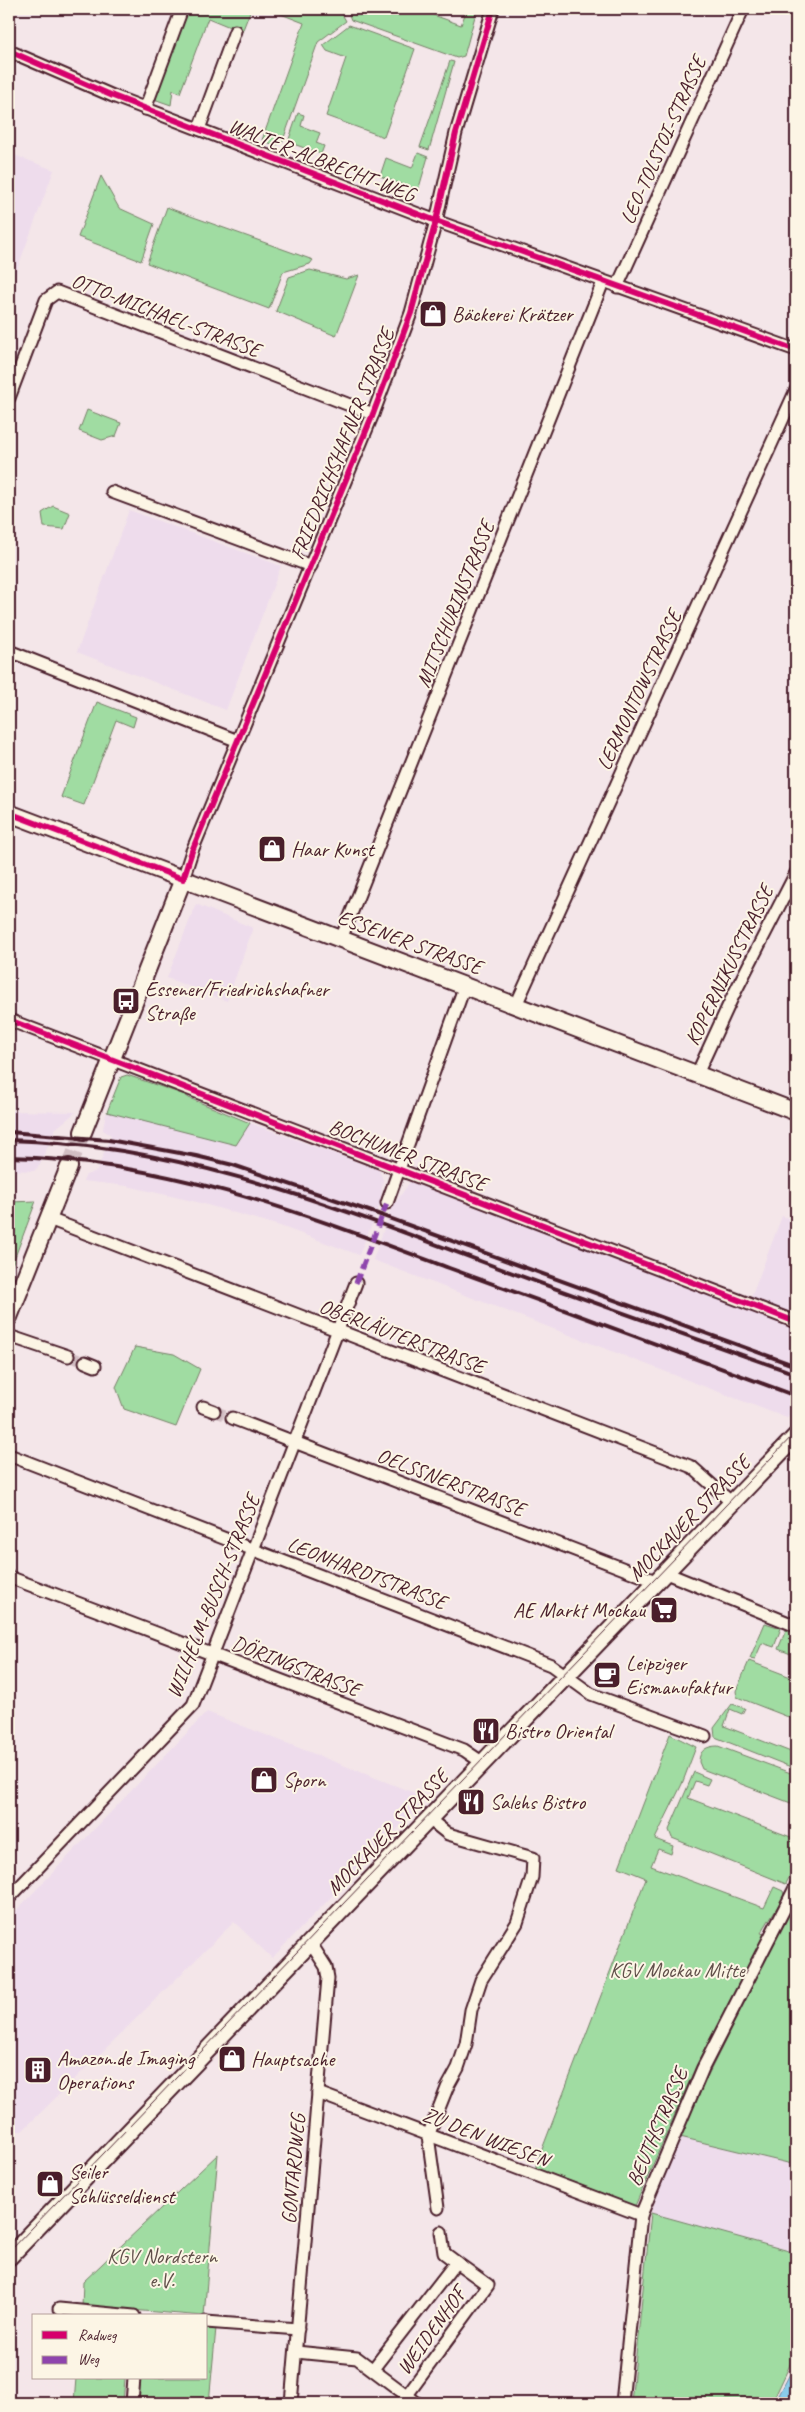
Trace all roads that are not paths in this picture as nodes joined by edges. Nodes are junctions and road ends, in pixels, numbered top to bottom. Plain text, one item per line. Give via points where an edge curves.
1 (182, 9) edge
2 (493, 9) edge
3 (743, 9) edge
4 (235, 31) dead end
5 (9, 51) edge
6 (145, 109) junction
7 (199, 129) junction
8 (436, 221) junction
9 (603, 282) junction
10 (617, 287) junction
11 (796, 350) edge
12 (796, 390) edge
13 (9, 398) edge
14 (373, 414) junction
15 (112, 492) dead end
16 (311, 566) junction
17 (9, 651) edge
18 (238, 741) junction
19 (9, 813) edge
20 (796, 873) edge
21 (183, 879) junction
22 (341, 939) junction
23 (466, 985) junction
24 (516, 1005) junction
25 (9, 1020) edge
26 (112, 1058) junction
27 (696, 1074) junction
28 (796, 1112) edge
29 (83, 1132) tunnel mouth
30 (69, 1167) tunnel mouth
31 (399, 1169) junction
32 (387, 1203) dead end
33 (49, 1219) junction
34 (356, 1283) dead end
35 (9, 1318) edge
36 (796, 1322) edge
37 (338, 1332) junction
38 (9, 1336) edge
39 (68, 1356) tunnel mouth
40 (232, 1418) tunnel mouth
41 (796, 1436) edge
42 (295, 1442) junction
43 (9, 1455) edge
44 (732, 1503) junction
45 (254, 1548) junction
46 (9, 1577) edge
47 (662, 1578) junction
48 (796, 1626) edge
49 (213, 1655) junction
50 (567, 1676) junction
51 (705, 1736) dead end
52 (483, 1763) junction
53 (429, 1820) junction
54 (796, 1886) edge
55 (9, 1898) edge
56 (310, 1942) junction
57 (318, 2093) junction
58 (428, 2136) junction
59 (438, 2208) dead end
60 (642, 2215) junction
61 (441, 2232) dead end
62 (9, 2257) edge
63 (456, 2262) junction
64 (59, 2310) dead end
65 (109, 2314) edge
66 (208, 2322) edge
67 (298, 2329) junction
68 (296, 2352) junction
69 (373, 2370) junction
70 (134, 2380) edge
71 (407, 2395) junction
72 (132, 2403) edge
73 (291, 2403) edge
74 (417, 2403) edge
75 (622, 2403) edge

1 - 6 street
2 - 8 street, FRIEDRICHSHAFNER STRASSE via 456,133
3 - 10 street, LEO-TOLSTOI-STRASSE
4 - 7 street, WALTER-ALBRECHT-WEG
5 - 6 street, WALTER-ALBRECHT-WEG
6 - 7 street, WALTER-ALBRECHT-WEG
7 - 8 street, WALTER-ALBRECHT-WEG
8 - 9 street, WALTER-ALBRECHT-WEG
8 - 14 street, FRIEDRICHSHAFNER STRASSE via 411,313
9 - 10 street, WALTER-ALBRECHT-WEG
9 - 22 street, MITSCHURINSTRASSE
10 - 11 street, WALTER-ALBRECHT-WEG
12 - 24 street, LERMONTOWSTRASSE
13 - 14 street, OTTO-MICHAEL-STRASSE via 46,300 56,292
14 - 16 street, FRIEDRICHSHAFNER STRASSE
15 - 16 street, FRIEDRICHSHAFNER STRASSE
16 - 18 street, FRIEDRICHSHAFNER STRASSE
17 - 18 street
18 - 21 street, FRIEDRICHSHAFNER STRASSE
19 - 21 main road, ESSENER STRASSE
20 - 27 street, KOPERNIKUSSTRASSE
21 - 22 main road, ESSENER STRASSE
21 - 26 main road, FRIEDRICHSHAFNER STRASSE
22 - 23 main road, ESSENER STRASSE
23 - 24 main road, ESSENER STRASSE
23 - 31 street
24 - 27 main road, ESSENER STRASSE
25 - 26 street, BOCHUMER STRASSE
26 - 29 main road, FRIEDRICHSHAFNER STRASSE
26 - 31 street, BOCHUMER STRASSE
27 - 28 main road, ESSENER STRASSE
30 - 33 main road
31 - 32 street
31 - 36 street, BOCHUMER STRASSE
33 - 35 main road
33 - 37 street, OBERLÄUTERSTRASSE
34 - 37 street, WILHELM-BUSCH-STRASSE
37 - 42 street, WILHELM-BUSCH-STRASSE
37 - 44 street, OBERLÄUTERSTRASSE via 692,1467
38 - 39 street
40 - 42 street, OELSSNERSTRASSE
41 - 44 main road, MOCKAUER STRASSE
42 - 45 street, WILHELM-BUSCH-STRASSE
42 - 47 street, OELSSNERSTRASSE
43 - 45 street, LEONHARDTSTRASSE
44 - 47 main road, MOCKAUER STRASSE
45 - 49 street, WILHELM-BUSCH-STRASSE
45 - 50 street, LEONHARDTSTRASSE via 551,1665
46 - 49 street, DÖRINGSTRASSE
47 - 48 street, OELSSNERSTRASSE
47 - 50 main road, MOCKAUER STRASSE
49 - 52 street, DÖRINGSTRASSE via 464,1750
49 - 55 street, WILHELM-BUSCH-STRASSE via 193,1705
50 - 51 street, LEONHARDTSTRASSE via 591,1694
50 - 52 main road, MOCKAUER STRASSE
52 - 53 main road, MOCKAUER STRASSE
53 - 56 main road, MOCKAUER STRASSE
53 - 58 street via 448,1834 533,1858 532,1877 517,1923 481,1980 471,2010 466,2044
54 - 60 street, BEUTHSTRASSE via 702,2068
56 - 57 street, GONTARDWEG via 326,1967 328,1978
56 - 62 main road, MOCKAUER STRASSE
57 - 58 street, ZU DEN WIESEN
57 - 67 street, GONTARDWEG
58 - 59 street
58 - 60 street, ZU DEN WIESEN
60 - 75 street, BEUTHSTRASSE
61 - 63 street via 444,2253
63 - 69 street, WEIDENHOF
63 - 71 street, WEIDENHOF via 488,2285
64 - 65 street
66 - 67 street
67 - 68 street, GONTARDWEG
68 - 69 street, WEIDENHOF via 357,2358
68 - 73 street, GONTARDWEG
69 - 71 street, WEIDENHOF
70 - 72 street
71 - 74 street, WEIDENHOF

